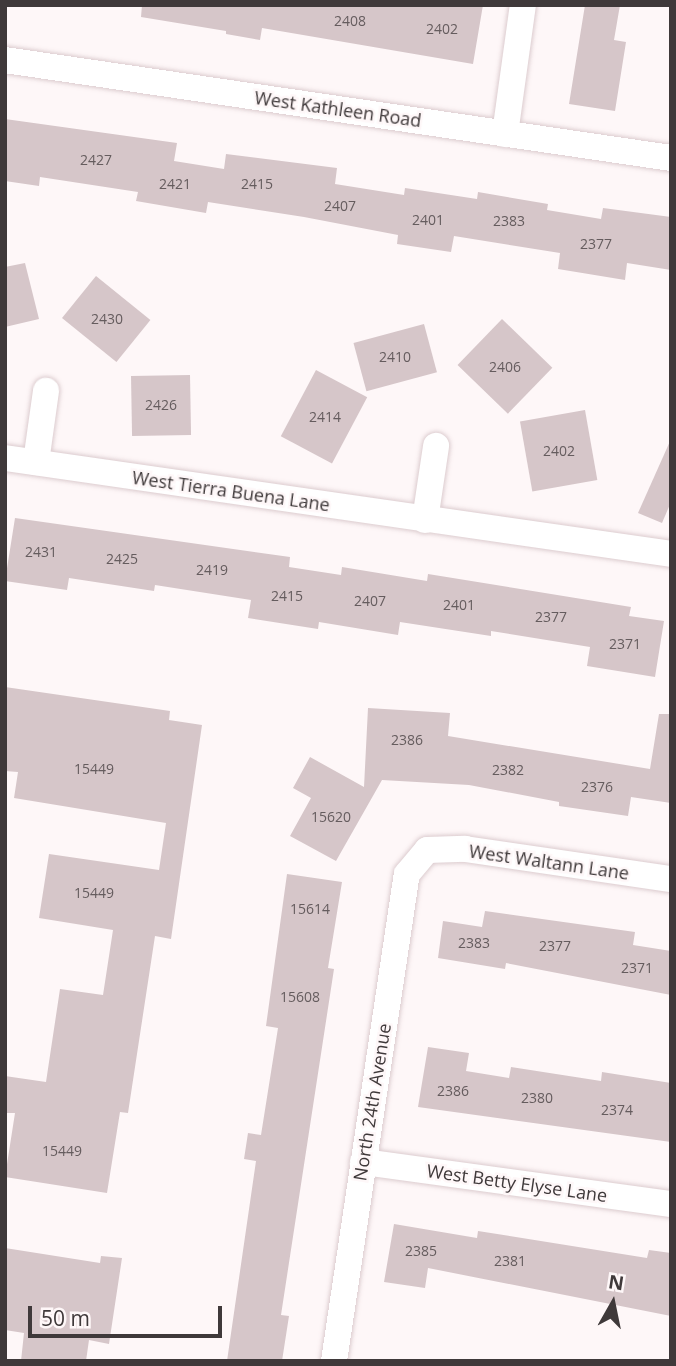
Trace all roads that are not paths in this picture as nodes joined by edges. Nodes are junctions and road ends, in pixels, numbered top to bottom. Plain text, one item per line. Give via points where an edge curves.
1 (523, 5) edge
2 (5, 60) edge
3 (505, 134) junction
4 (671, 158) edge
5 (46, 391) dead end
6 (436, 446) dead end
7 (5, 458) edge
8 (36, 462) junction
9 (425, 520) junction
10 (671, 554) edge
11 (428, 850) joint
12 (671, 879) edge
13 (363, 1162) junction
14 (671, 1204) edge
15 (334, 1361) edge

1 - 3 street
2 - 3 street, West Kathleen Road
3 - 4 street, West Kathleen Road
5 - 8 street
6 - 9 street
7 - 8 street, West Tierra Buena Lane
8 - 9 street, West Tierra Buena Lane
9 - 10 street, West Tierra Buena Lane
11 - 12 street, West Waltann Lane via 465,849
11 - 13 street, North 24th Avenue via 407,874
13 - 14 street, West Betty Elyse Lane
13 - 15 street, North 24th Avenue

